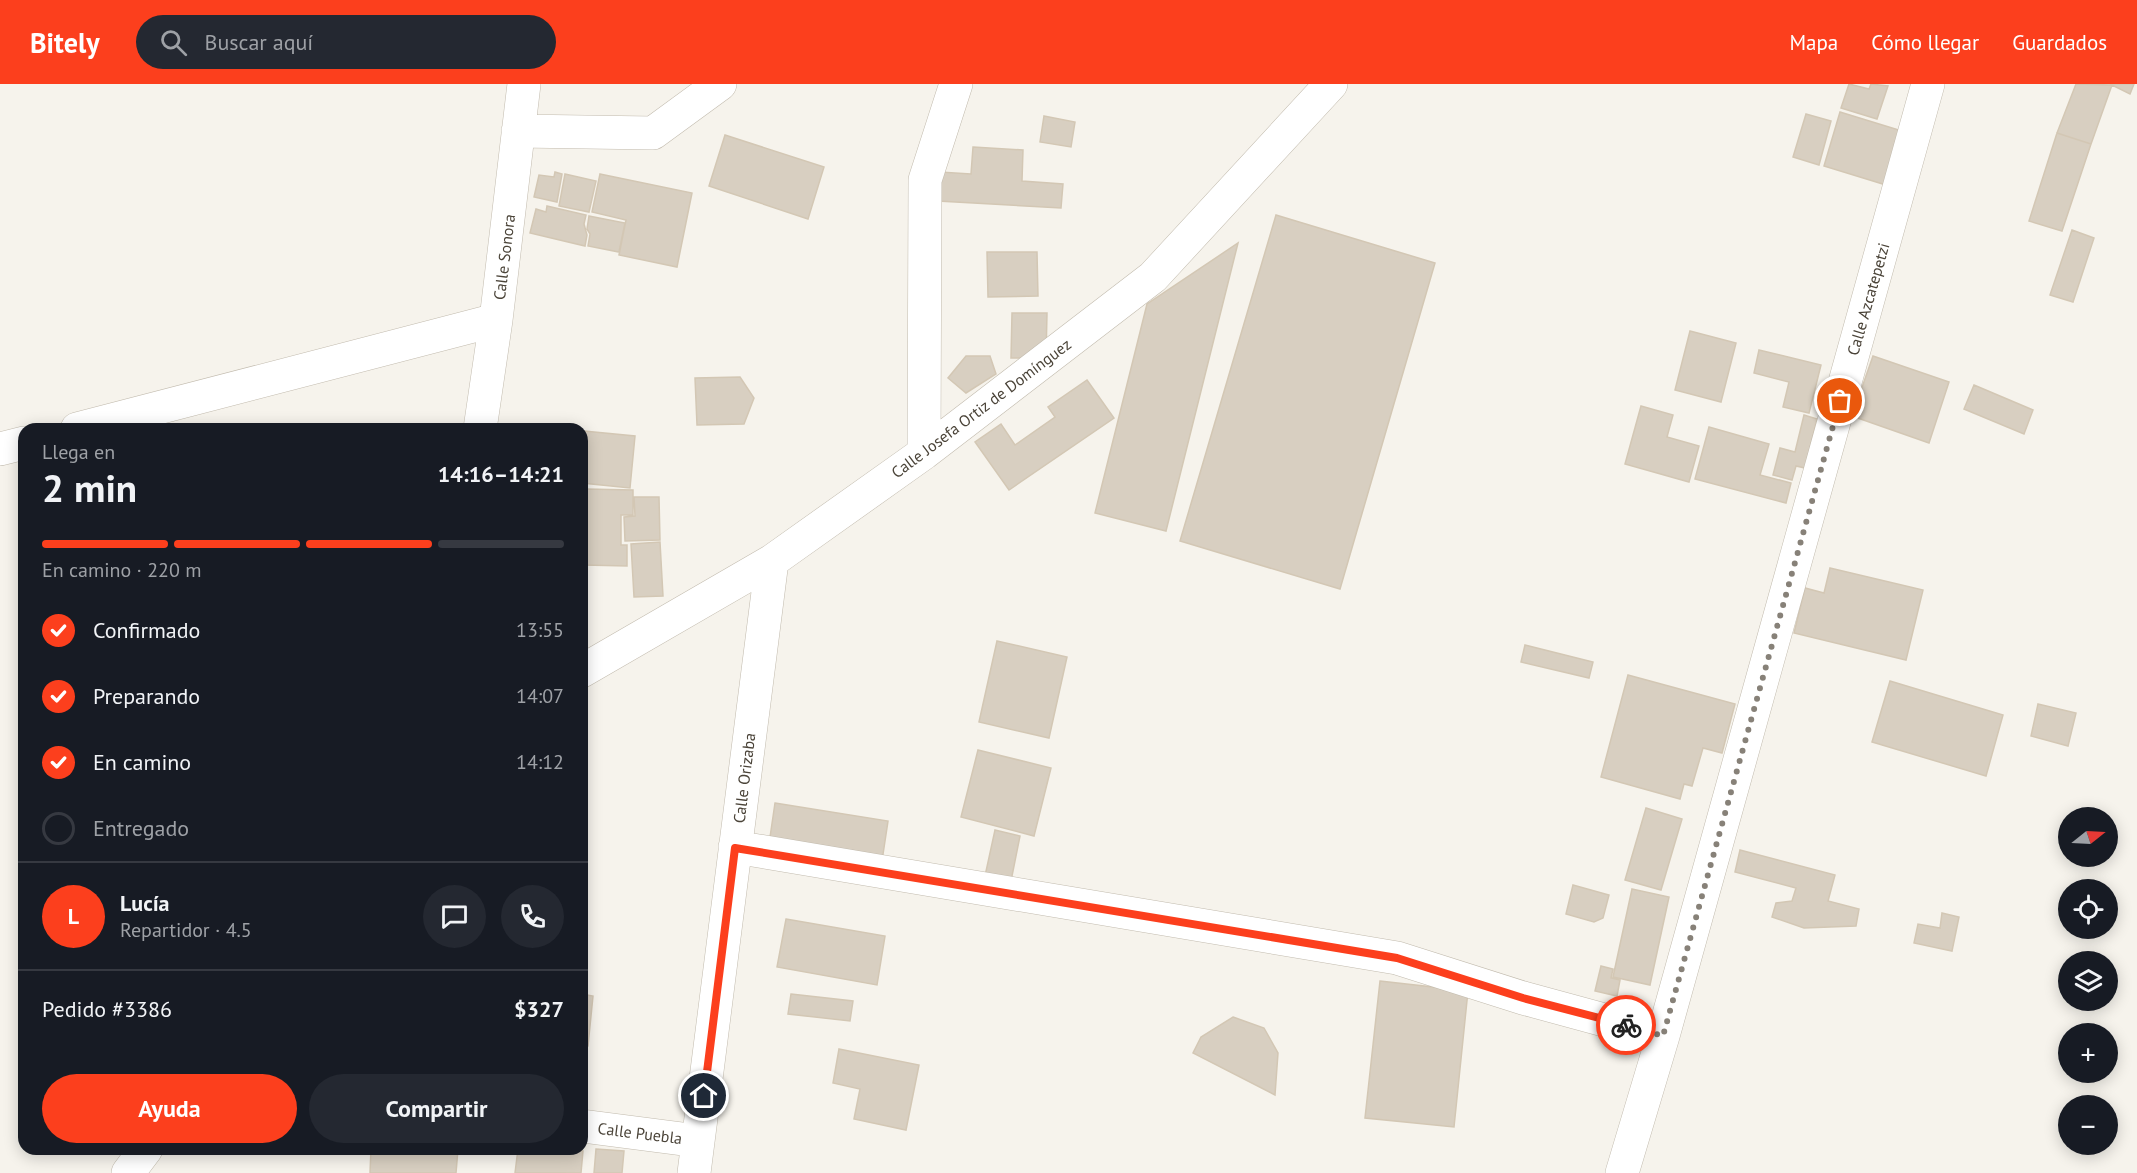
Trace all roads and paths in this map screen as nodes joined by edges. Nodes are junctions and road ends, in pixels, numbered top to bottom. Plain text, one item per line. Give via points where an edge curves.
1 (524, 84) edge
2 (720, 84) edge
3 (956, 84) edge
4 (1331, 84) edge
5 (1928, 84) edge
6 (518, 131) junction
7 (496, 320) junction
8 (100, 423) edge
9 (481, 423) edge
10 (18, 444) edge
11 (0, 449) edge
12 (924, 453) junction
13 (772, 561) junction
14 (588, 668) edge
15 (735, 848) junction
16 (1663, 1036) junction
17 (588, 1127) edge
18 (698, 1141) junction
19 (142, 1155) edge
20 (128, 1173) edge
21 (694, 1173) edge
22 (1622, 1173) edge

1 - 6 street, Calle Sonora
2 - 6 street via 653,133
3 - 12 street via 925,180
4 - 12 street, Calle Josefa Ortiz de Domínguez via 1153,277
5 - 16 street, Calle Azcatepetzi
6 - 7 street, Calle Sonora
7 - 8 street
7 - 9 street, Calle Sonora
10 - 11 street
12 - 13 street, Calle Josefa Ortiz de Domínguez
13 - 14 street, Calle Josefa Ortiz de Domínguez
13 - 15 street, Calle Orizaba
15 - 16 street via 1397,958
15 - 18 street, Calle Orizaba
16 - 22 street, Calle Azcatepetzi
17 - 18 street, Calle Puebla
18 - 21 street, Calle Orizaba
19 - 20 street

